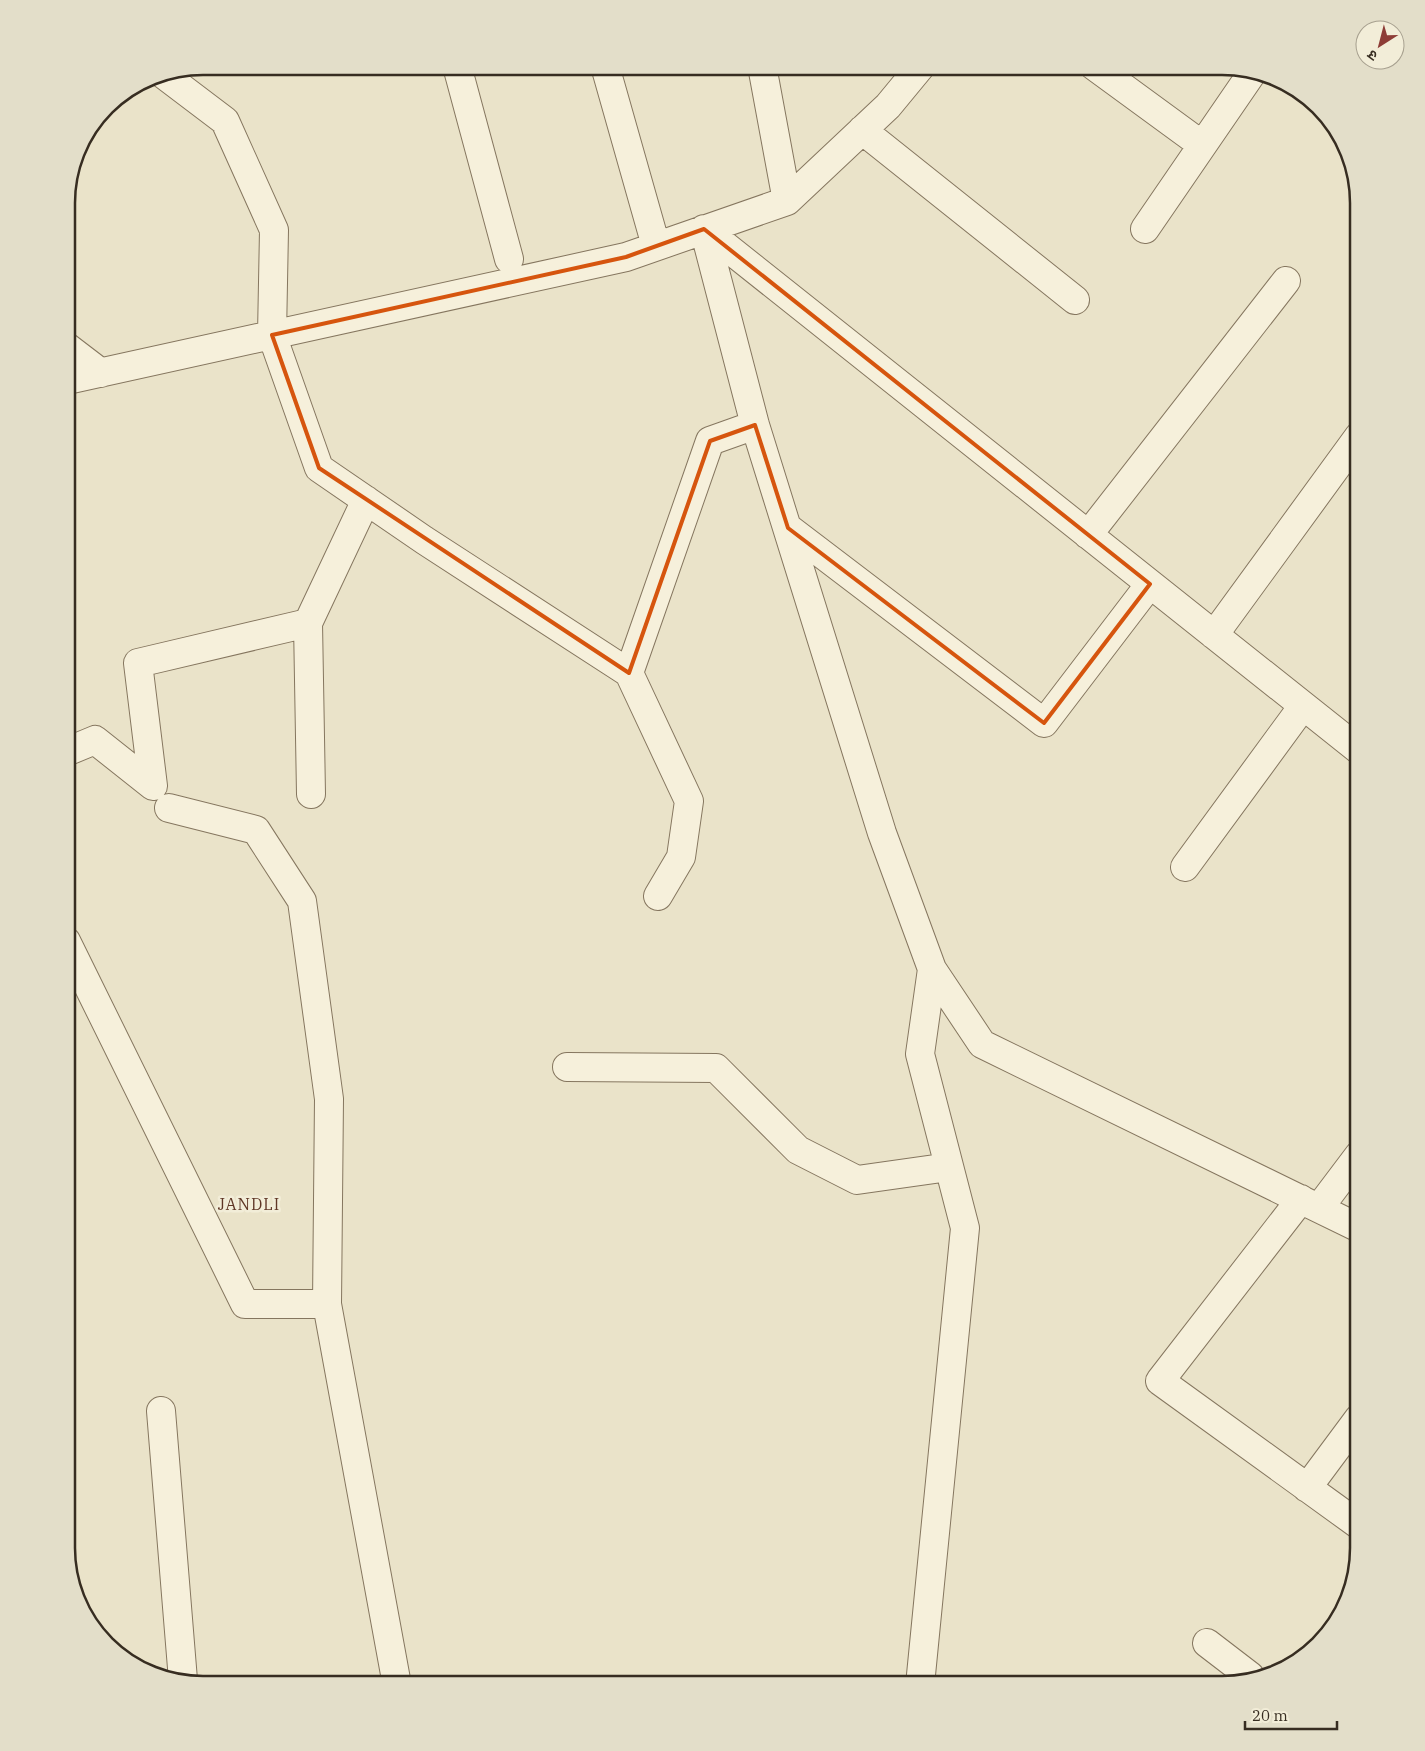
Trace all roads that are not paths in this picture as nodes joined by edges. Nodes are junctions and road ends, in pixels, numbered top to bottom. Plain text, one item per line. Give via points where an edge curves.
1 (460, 75) edge
2 (608, 75) edge
3 (764, 75) edge
4 (914, 75) edge
5 (1106, 75) edge
6 (1249, 77) edge
7 (169, 79) edge
8 (862, 130) junction
9 (1202, 145) junction
10 (787, 201) junction
11 (704, 229) junction
12 (1145, 229) dead end
13 (656, 246) junction
14 (510, 259) dead end
15 (1286, 281) dead end
16 (1075, 300) dead end
17 (272, 335) junction
18 (75, 353) edge
19 (101, 373) junction
20 (75, 378) edge
21 (755, 424) junction
22 (1350, 448) edge
23 (366, 500) junction
24 (788, 528) junction
25 (1088, 535) junction
26 (1150, 584) junction
27 (308, 623) junction
28 (1214, 635) junction
29 (629, 673) junction
30 (1303, 706) junction
31 (1350, 743) edge
32 (75, 748) edge
33 (311, 794) dead end
34 (169, 808) dead end
35 (1185, 867) dead end
36 (658, 896) dead end
37 (75, 959) edge
38 (932, 969) junction
39 (567, 1066) dead end
40 (1350, 1163) edge
41 (949, 1166) junction
42 (1310, 1204) junction
43 (1350, 1224) edge
44 (327, 1304) junction
45 (161, 1411) dead end
46 (1350, 1430) edge
47 (1307, 1488) junction
48 (1350, 1519) edge
49 (1207, 1643) dead end
50 (1247, 1674) edge
51 (183, 1675) edge
52 (395, 1676) edge
53 (921, 1676) edge

1 - 14 street
2 - 13 street
3 - 10 street
4 - 8 street via 888,106
5 - 9 street
6 - 9 street
7 - 17 street via 225,121 274,230
8 - 10 street
8 - 16 street
9 - 12 street
10 - 11 street
11 - 13 street
11 - 21 street
11 - 25 street
13 - 17 street via 626,256
15 - 25 street
17 - 19 street
17 - 23 street via 319,468
18 - 19 street
19 - 20 street
21 - 24 street
21 - 29 street via 710,441
22 - 28 street
23 - 27 street
23 - 29 street
24 - 26 street via 1044,723
24 - 38 street via 882,833
25 - 26 street
26 - 28 street
27 - 32 street via 138,663 153,786 96,740
27 - 33 street
28 - 30 street
29 - 36 street via 689,801 681,857
30 - 31 street
30 - 35 street
34 - 44 street via 256,830 302,901 329,1100
37 - 44 street via 245,1304
38 - 41 street via 920,1054
38 - 42 street via 982,1044
39 - 41 street via 716,1068 798,1150 857,1180
40 - 42 street
41 - 53 street via 965,1228
42 - 43 street
42 - 47 street via 1160,1381
44 - 52 street
45 - 51 street
46 - 47 street
47 - 48 street
49 - 50 street

